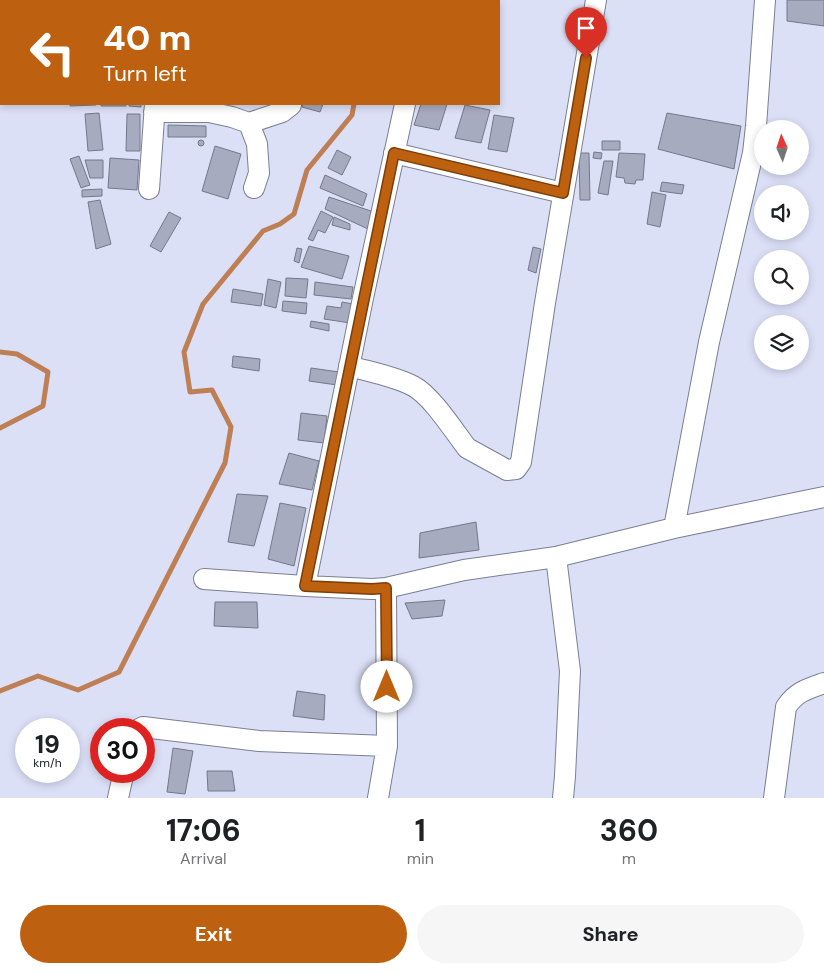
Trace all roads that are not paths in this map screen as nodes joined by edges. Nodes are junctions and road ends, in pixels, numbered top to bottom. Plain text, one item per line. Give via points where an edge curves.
1 (596, 0) edge
2 (765, 0) edge
3 (291, 105) edge
4 (405, 105) edge
5 (154, 108) edge
6 (249, 123) junction
7 (394, 153) junction
8 (254, 188) dead end
9 (149, 189) dead end
10 (563, 193) junction
11 (349, 366) junction
12 (824, 497) edge
13 (674, 528) junction
14 (556, 557) junction
15 (204, 579) dead end
16 (305, 586) junction
17 (386, 588) junction
18 (824, 683) edge
19 (155, 728) edge
20 (387, 746) junction
21 (121, 783) edge
22 (118, 798) edge
23 (378, 798) edge
24 (562, 798) edge
25 (774, 798) edge

1 - 10 street
2 - 13 street via 753,153 709,342
3 - 6 street via 282,112
4 - 7 street
5 - 6 street via 209,112
5 - 9 street
6 - 8 street via 257,144 260,173
7 - 10 street
7 - 11 street
10 - 11 street via 521,462 516,468 507,470 467,448 428,397 415,386
11 - 16 street
12 - 13 street
13 - 14 street
14 - 17 street via 464,570
14 - 24 street via 570,671 566,776
15 - 16 street
16 - 17 street
17 - 20 street
18 - 25 street via 800,692 786,707
19 - 20 street via 259,741
20 - 23 street
21 - 22 street

